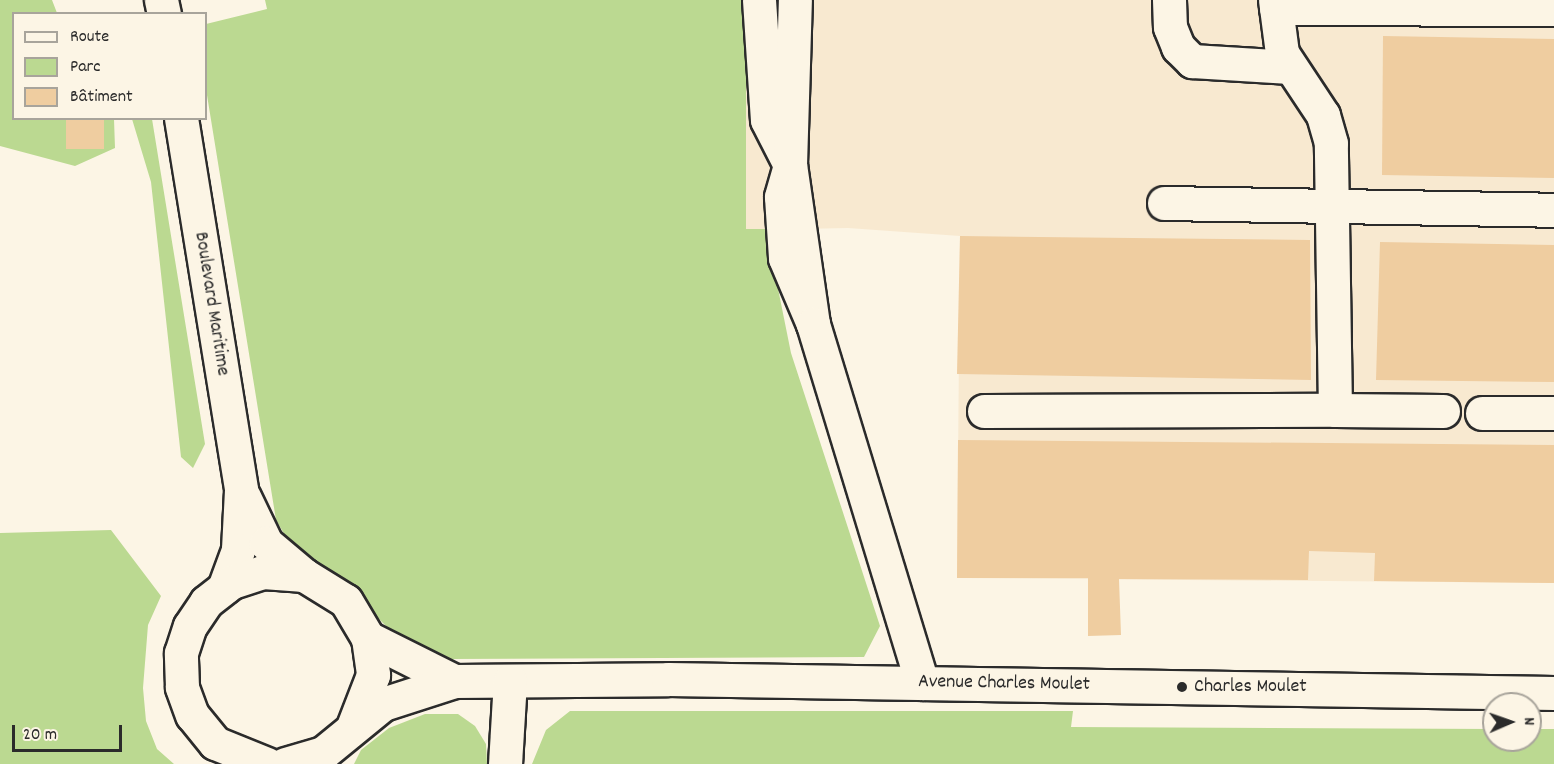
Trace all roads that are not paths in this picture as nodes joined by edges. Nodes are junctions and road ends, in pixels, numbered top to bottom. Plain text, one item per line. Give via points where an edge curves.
1 (759, 0) edge
2 (795, 0) edge
3 (1169, 0) edge
4 (1276, 4) edge
5 (1554, 9) edge
6 (1290, 67) junction
7 (181, 120) edge
8 (790, 165) junction
9 (1164, 203) dead end
10 (1333, 207) junction
11 (1554, 210) edge
12 (1335, 410) junction
13 (984, 411) dead end
14 (1443, 411) dead end
15 (1482, 413) dead end
16 (1554, 413) edge
17 (241, 490) junction
18 (304, 575) junction
19 (224, 588) junction
20 (368, 638) junction
21 (454, 681) junction
22 (510, 681) junction
23 (922, 683) junction
24 (1554, 693) edge
25 (350, 731) junction
26 (323, 758) edge
27 (258, 763) edge
28 (285, 764) edge
29 (505, 764) edge

1 - 8 street via 767,120
2 - 8 street
3 - 6 street via 1170,27 1178,47 1192,61
4 - 5 street
4 - 6 street via 1276,30
6 - 10 street via 1323,115 1331,143
7 - 17 street, Boulevard Maritime
8 - 23 street via 780,229 785,258 813,324
9 - 10 street
10 - 11 street
10 - 12 street
12 - 13 street
12 - 14 street
15 - 16 street
17 - 18 street, Boulevard Maritime via 266,543
17 - 19 street, Boulevard Maritime via 238,549
18 - 19 street via 263,572
18 - 20 street, Boulevard Maritime via 346,601
19 - 27 street via 190,626 181,653 182,687 192,715 215,743
20 - 21 street, Avenue Charles Moulet
20 - 25 street via 373,675
21 - 22 street, Avenue Charles Moulet
21 - 25 street, Avenue Charles Moulet via 383,704
22 - 23 street, Avenue Charles Moulet
22 - 29 street
23 - 24 street, Avenue Charles Moulet
25 - 26 street, Avenue Charles Moulet
26 - 28 street

